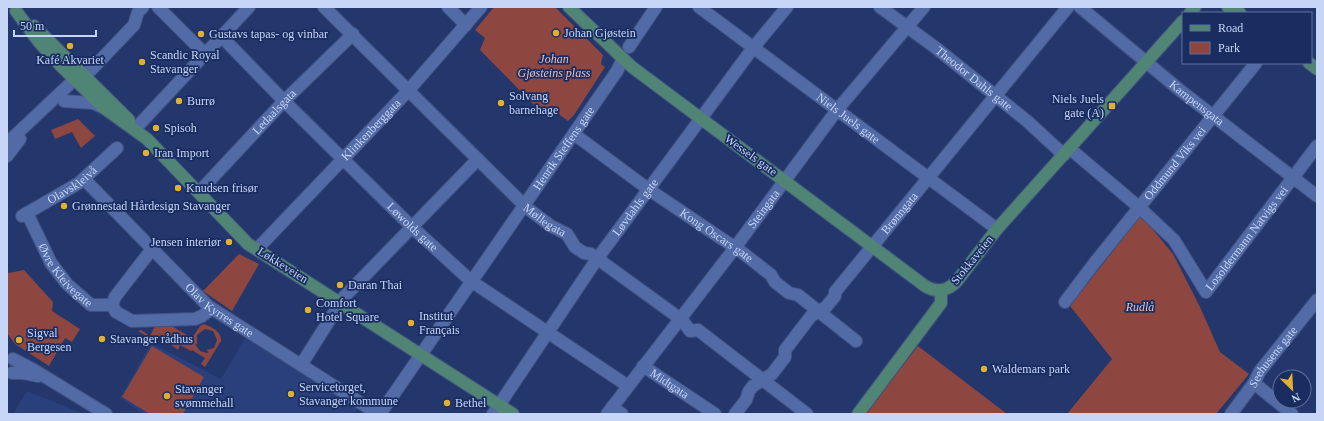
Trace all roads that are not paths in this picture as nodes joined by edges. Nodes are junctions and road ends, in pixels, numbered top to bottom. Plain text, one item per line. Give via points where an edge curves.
1 (143, 7) edge
2 (158, 7) edge
3 (249, 7) edge
4 (324, 7) edge
5 (448, 7) edge
6 (480, 7) edge
7 (569, 7) edge
8 (656, 7) edge
9 (699, 7) edge
10 (787, 7) edge
11 (880, 7) edge
12 (924, 7) edge
13 (1068, 7) edge
14 (1080, 7) edge
15 (1228, 7) edge
16 (16, 8) edge
17 (1238, 12) edge
18 (1182, 22) edge
19 (466, 25) junction
20 (907, 27) junction
21 (353, 34) junction
22 (222, 37) junction
23 (629, 47) dead end
24 (753, 48) junction
25 (206, 55) junction
26 (623, 59) junction
27 (1145, 62) junction
28 (1255, 64) edge
29 (80, 79) junction
30 (408, 90) junction
31 (995, 96) junction
32 (64, 101) junction
33 (284, 101) junction
34 (104, 108) junction
35 (837, 110) junction
36 (1213, 116) junction
37 (701, 118) junction
38 (135, 129) junction
39 (574, 134) junction
40 (7, 143) edge
41 (1317, 146) edge
42 (117, 148) dead end
43 (1066, 151) junction
44 (7, 156) edge
45 (343, 158) junction
46 (478, 159) junction
47 (928, 178) junction
48 (1293, 178) junction
49 (84, 179) junction
50 (785, 180) junction
51 (648, 189) junction
52 (199, 192) junction
53 (1317, 196) edge
54 (524, 205) junction
55 (1140, 208) junction
56 (24, 215) joint
57 (412, 227) junction
58 (997, 229) junction
59 (872, 246) junction
60 (152, 249) junction
61 (257, 249) junction
62 (734, 249) junction
63 (1182, 250) joint
64 (597, 259) junction
65 (471, 281) junction
66 (941, 290) junction
67 (1317, 300) edge
68 (341, 302) junction
69 (1065, 302) dead end
70 (112, 306) junction
71 (211, 309) junction
72 (818, 311) junction
73 (680, 319) junction
74 (548, 332) junction
75 (856, 340) dead end
76 (421, 354) junction
77 (9, 356) edge
78 (301, 365) junction
79 (644, 366) junction
80 (9, 375) edge
81 (762, 380) junction
82 (56, 383) junction
83 (1254, 383) junction
84 (628, 386) junction
85 (496, 410) edge
86 (610, 410) edge
87 (106, 414) edge
88 (379, 414) edge
89 (513, 414) edge
90 (622, 414) edge
91 (715, 414) edge
92 (735, 414) edge
93 (807, 414) edge
94 (858, 414) edge
95 (1231, 414) edge
96 (1292, 414) edge

1 - 29 street via 123,37
2 - 25 street
3 - 22 street
4 - 21 street, Møllegata
5 - 19 street
6 - 19 street, Klinkenberggata
7 - 26 main road, Wessels gate
8 - 23 street
9 - 24 street, Niels Juels gate
10 - 24 street, Løvdahls gate
11 - 20 street, Theodor Dahls gate
12 - 20 street, Steingata
13 - 31 street, Brønngata
14 - 27 street, Kampensgata
15 - 17 main road
16 - 29 main road, Løkkeveien via 39,42
18 - 27 main road, Stokkaveien
19 - 30 street, Klinkenberggata
20 - 31 street, Theodor Dahls gate
20 - 35 street, Steingata
21 - 30 street, Møllegata
21 - 33 street, Ledaalsgata
22 - 25 street
22 - 33 street, Løwolds gate
24 - 35 street, Niels Juels gate
24 - 37 street, Løvdahls gate
25 - 38 street
26 - 37 main road, Wessels gate
26 - 39 street, Henrik Steffens gate via 621,66
27 - 36 street, Kampensgata
27 - 43 main road, Stokkaveien
28 - 36 street, Oddmund Viks vei
29 - 32 street
29 - 34 main road, Løkkeveien
29 - 38 main road, Løkkeveien via 126,115
29 - 40 street
30 - 45 street, Klinkenberggata
30 - 46 street, Møllegata
31 - 43 street, Theodor Dahls gate
31 - 47 street, Brønngata
32 - 34 street via 92,103
32 - 44 street via 18,141
33 - 45 street, Løwolds gate
33 - 52 street, Ledaalsgata
34 - 38 main road, Løkkeveien
35 - 47 street, Niels Juels gate
35 - 50 street, Steingata
36 - 48 street, Kampensgata
36 - 55 street, Oddmund Viks vei
37 - 50 main road, Wessels gate
37 - 51 street, Løvdahls gate
38 - 52 main road, Løkkeveien
39 - 51 street, Kong Oscars gate
39 - 54 street, Henrik Steffens gate
41 - 48 street, Losoldermann Natvigs vei
42 - 49 street, Olavskleivå
43 - 55 street, Oddmund Viks vei
43 - 58 main road, Stokkaveien
45 - 57 street, Løwolds gate
45 - 61 street, Klinkenberggata
46 - 54 street, Møllegata
46 - 57 street
47 - 58 street, Niels Juels gate
47 - 59 street, Brønngata
48 - 53 street, Kampensgata
48 - 63 street, Losoldermann Natvigs vei via 1206,292
49 - 56 street, Olavskleivå
49 - 60 street, Olav Kyrres gate
50 - 59 main road, Wessels gate
50 - 62 street, Steingata
51 - 62 street, Kong Oscars gate
51 - 64 street, Løvdahls gate
52 - 61 main road, Løkkeveien via 240,236
54 - 64 street, Møllegata via 566,234 575,247
54 - 65 street, Henrik Steffens gate
55 - 63 street, Oddmund Viks vei via 1162,227
55 - 69 street, Oddmund Viks vei
56 - 70 street, Øvre Kleivegate via 37,233 45,255 63,280 91,305
57 - 65 street, Løwolds gate
57 - 68 street
58 - 66 main road, Stokkaveien via 954,285
59 - 66 main road, Wessels gate via 925,286
59 - 72 street, Brønngata via 826,307
60 - 70 street via 115,297
60 - 71 street, Olav Kyrres gate
61 - 68 main road, Løkkeveien
62 - 72 street, Kong Oscars gate via 771,275 775,282 789,293 798,296
62 - 73 street, Steingata
64 - 73 street, Møllegata
64 - 74 street, Løvdahls gate
65 - 74 street, Løwolds gate
65 - 76 street, Henrik Steffens gate
66 - 94 main road, Stokkaveien via 941,303
67 - 83 street, Seehusens gate via 1260,371
68 - 76 main road, Løkkeveien
68 - 78 street
70 - 71 street, Øvre Kleivegate via 116,312 132,321 195,318
71 - 78 street, Olav Kyrres gate
72 - 75 street, Kong Oscars gate
72 - 81 street, Brønngata via 811,316 786,350 786,357 772,374
73 - 79 street, Steingata
73 - 81 street, Møllegata via 690,331 698,330
74 - 84 street, Løwolds gate
74 - 85 street, Løvdahls gate
76 - 85 main road, Løkkeveien
76 - 88 street, Henrik Steffens gate
77 - 80 street via 16,366
77 - 82 street
78 - 88 street, Olav Kyrres gate
79 - 84 street, Steingata
79 - 91 street, Midtgata
80 - 82 street via 28,373
81 - 92 street, Brønngata via 748,391 746,400
81 - 93 street, Møllegata
82 - 87 street
83 - 95 street, Seehusens gate
83 - 96 street
84 - 86 street, Steingata
85 - 89 main road, Løkkeveien
86 - 90 street

